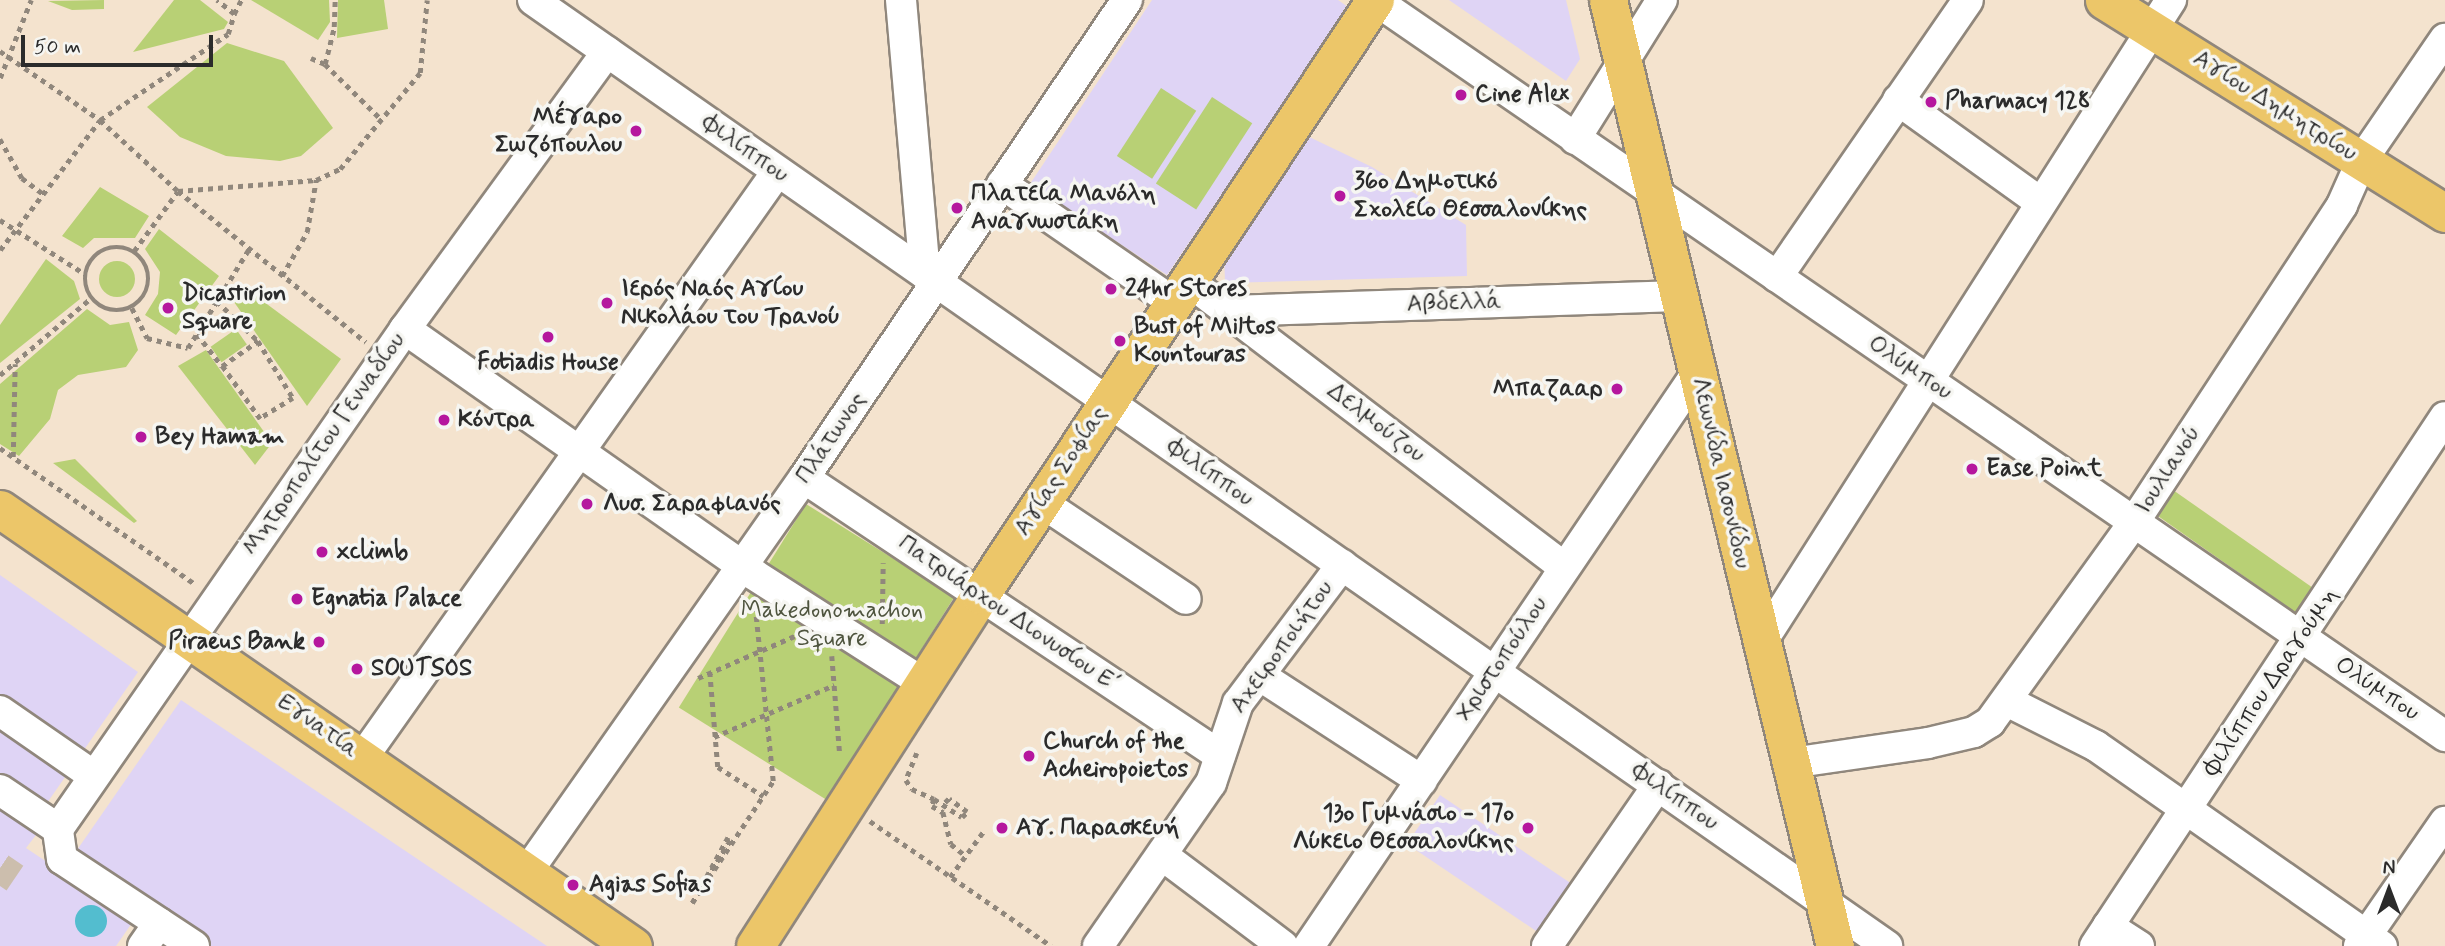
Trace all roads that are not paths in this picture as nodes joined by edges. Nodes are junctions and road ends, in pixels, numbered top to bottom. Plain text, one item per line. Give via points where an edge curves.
1 (533, 0) edge
2 (1127, 0) edge
3 (1375, 0) edge
4 (1608, 0) edge
5 (1662, 0) edge
6 (1968, 0) edge
7 (2104, 0) edge
8 (899, 2) edge
9 (2161, 15) edge
10 (2445, 39) edge
11 (607, 52) junction
12 (1622, 64) junction
13 (1898, 100) junction
14 (1575, 139) junction
15 (2362, 160) junction
16 (778, 172) junction
17 (1002, 184) junction
18 (1653, 193) junction
19 (2040, 202) junction
20 (2445, 213) edge
21 (1777, 277) junction
22 (930, 278) junction
23 (1180, 291) junction
24 (1679, 296) junction
25 (1230, 311) junction
26 (405, 329) junction
27 (1697, 373) junction
28 (1928, 381) junction
29 (1107, 401) junction
30 (2445, 417) edge
31 (579, 452) junction
32 (804, 478) junction
33 (1041, 502) junction
34 (3, 519) edge
35 (2134, 522) junction
36 (1342, 565) junction
37 (1564, 567) junction
38 (748, 571) junction
39 (980, 595) junction
40 (1186, 599) dead end
41 (191, 637) junction
42 (2302, 637) junction
43 (1761, 643) junction
44 (1493, 671) junction
45 (1259, 675) junction
46 (925, 684) junction
47 (2007, 701) junction
48 (0, 711) edge
49 (2445, 736) edge
50 (1220, 755) junction
51 (363, 757) junction
52 (1791, 763) junction
53 (94, 776) junction
54 (1422, 781) junction
55 (1658, 785) junction
56 (0, 790) edge
57 (2185, 811) junction
58 (2445, 822) edge
59 (57, 836) junction
60 (1161, 855) junction
61 (527, 872) junction
62 (1824, 902) junction
63 (151, 935) edge
64 (2102, 936) edge
65 (2369, 942) edge
66 (194, 946) edge
67 (633, 946) edge
68 (755, 946) edge
69 (1098, 946) edge
70 (1283, 946) edge
71 (1309, 946) edge
72 (1547, 946) edge
73 (1835, 946) edge
74 (1887, 946) edge
75 (2139, 946) edge

1 - 11 street, Φιλίππου
2 - 17 street, Πλάτωνος
3 - 14 street, Ολύμπου
3 - 23 main road, Αγίας Σοφίας
4 - 12 main road, Λεωνίδα Ιασονίδου
5 - 12 street
6 - 13 street
7 - 9 main road, Αγίου Δημητρίου
8 - 22 street
9 - 15 main road, Αγίου Δημητρίου
9 - 19 street
10 - 15 street, Ιουλιανού
11 - 16 street, Φιλίππου
11 - 26 street, Μητροπολίτου Γενναδίου
12 - 14 street
12 - 18 main road, Λεωνίδα Ιασονίδου
13 - 19 street
13 - 21 street
14 - 18 street, Ολύμπου
15 - 20 main road, Αγίου Δημητρίου
15 - 35 street, Ιουλιανού via 2342,205
16 - 22 street, Φιλίππου
16 - 31 street
17 - 22 street, Πλάτωνος
17 - 23 street, Δελμούζου
18 - 21 street, Ολύμπου
18 - 24 main road, Λεωνίδα Ιασονίδου
19 - 28 street
21 - 28 street, Ολύμπου
22 - 29 street, Φιλίππου
22 - 32 street, Πλάτωνος
23 - 25 street, Δελμούζου
23 - 29 main road, Αγίας Σοφίας
24 - 25 street, Αβδελλά via 1520,309
24 - 27 main road, Λεωνίδα Ιασονίδου
25 - 37 street, Δελμούζου
26 - 31 street
26 - 41 street, Μητροπολίτου Γενναδίου
27 - 37 street, Χριστοπούλου
27 - 43 main road, Λεωνίδα Ιασονίδου
28 - 35 street, Ολύμπου
28 - 43 street
29 - 33 main road, Αγίας Σοφίας
29 - 36 street, Φιλίππου
30 - 42 street, Φιλίππου Δραγούμη
31 - 38 street
31 - 51 street
32 - 38 street, Πλάτωνος
32 - 39 street, Πατριάρχου Διονυσίου Ε΄
33 - 39 main road, Αγίας Σοφίας
33 - 40 street
34 - 41 main road, Εγνατία
35 - 42 street, Ολύμπου
35 - 47 street, Ιουλιανού
36 - 44 street, Φιλίππου
36 - 45 street, Αχειροποιήτου
37 - 44 street, Χριστοπούλου
38 - 46 street
38 - 61 street, Πλάτωνος
39 - 46 main road, Αγίας Σοφίας
39 - 50 street, Πατριάρχου Διονυσίου Ε΄
41 - 51 main road, Εγνατία
41 - 53 street, Μητροπολίτου Γενναδίου
42 - 49 street, Ολύμπου
42 - 57 street, Φιλίππου Δραγούμη
43 - 52 main road, Λεωνίδα Ιασονίδου
44 - 54 street, Χριστοπούλου
44 - 55 street, Φιλίππου
45 - 50 street, Αχειροποιήτου via 1230,718
45 - 54 street
46 - 68 main road, Αγίας Σοφίας
47 - 52 street, Ιουλιανού via 1990,723 1974,732
47 - 57 street via 2096,746
48 - 53 street
50 - 60 street, Αχειροποιήτου via 1211,783
51 - 61 main road, Εγνατία
52 - 62 main road, Λεωνίδα Ιασονίδου
53 - 59 street, Μητροπολίτου Γενναδίου
54 - 71 street, Χριστοπούλου
55 - 62 street, Φιλίππου
55 - 72 street
56 - 59 street
57 - 64 street, Φιλίππου Δραγούμη
57 - 65 street
58 - 65 street
59 - 63 street via 62,859
60 - 69 street, Αχειροποιήτου
60 - 70 street
61 - 67 main road, Εγνατία
62 - 73 main road, Λεωνίδα Ιασονίδου
62 - 74 street, Φιλίππου
63 - 66 street
64 - 75 street

